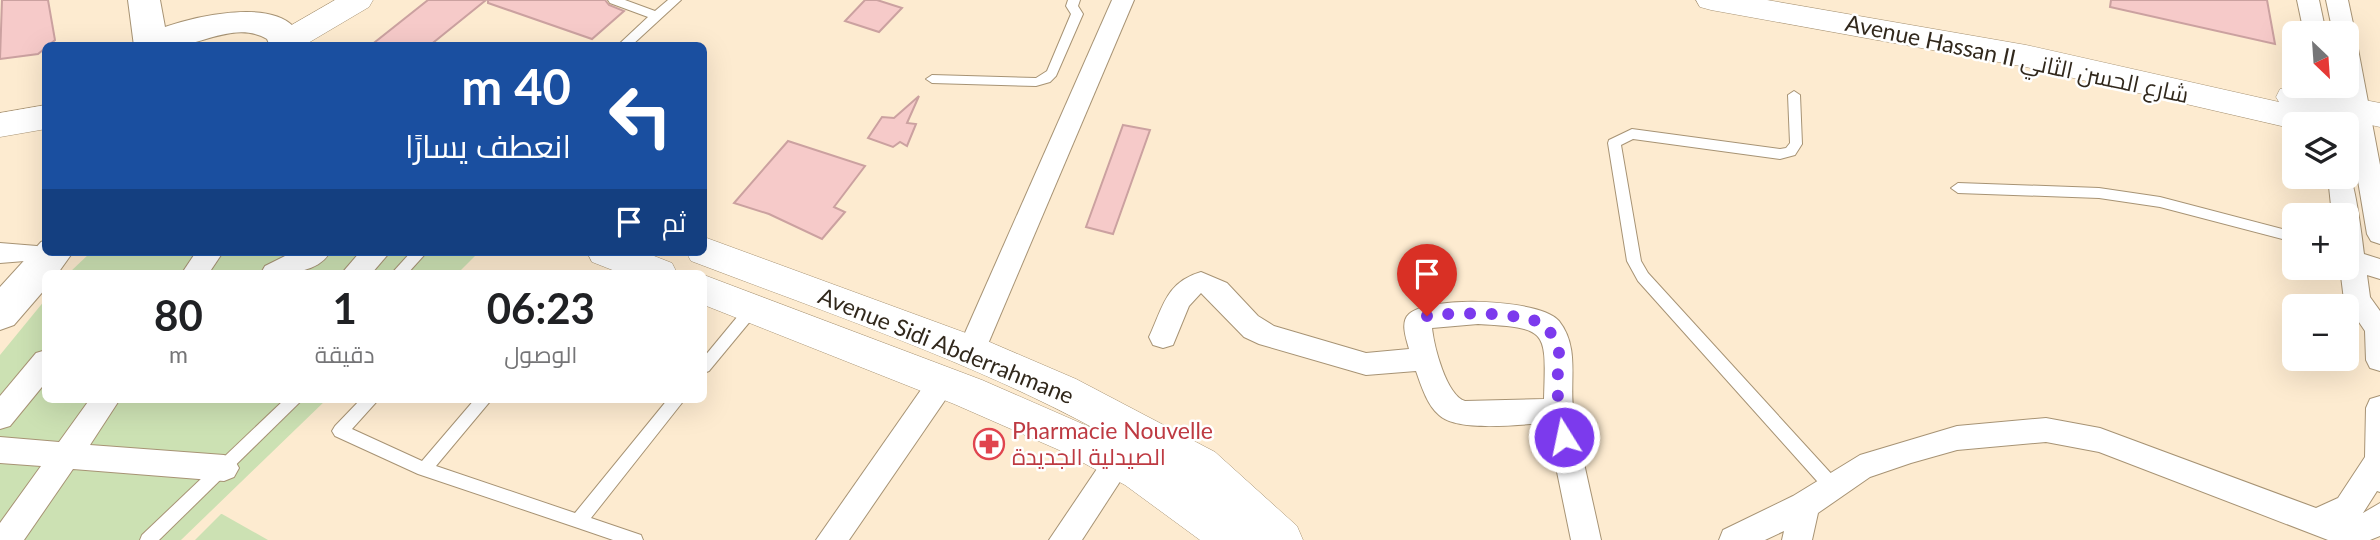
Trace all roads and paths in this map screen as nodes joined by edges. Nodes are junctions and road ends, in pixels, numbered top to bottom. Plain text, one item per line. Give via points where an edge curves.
1 (144, 0) edge
2 (327, 0) edge
3 (358, 0) edge
4 (614, 0) edge
5 (675, 0) edge
6 (1074, 0) edge
7 (1123, 0) edge
8 (1711, 0) edge
9 (1816, 0) edge
10 (2308, 0) edge
11 (2337, 0) edge
12 (1753, 3) edge
13 (180, 14) edge
14 (657, 16) junction
15 (2312, 21) edge
16 (2341, 21) edge
17 (1937, 31) junction
18 (283, 37) edge
19 (151, 42) edge
20 (154, 42) edge
21 (628, 42) edge
22 (932, 79) dead end
23 (1794, 95) dead end
24 (2318, 112) edge
25 (42, 118) edge
26 (0, 125) edge
27 (2359, 156) edge
28 (1958, 188) dead end
29 (2380, 233) edge
30 (2282, 234) edge
31 (32, 248) edge
32 (707, 252) edge
33 (309, 256) edge
34 (373, 256) edge
35 (416, 256) edge
36 (615, 256) edge
37 (2359, 259) edge
38 (2380, 269) edge
39 (280, 270) edge
40 (358, 270) edge
41 (402, 270) edge
42 (651, 270) edge
43 (777, 278) junction
44 (2354, 280) edge
45 (0, 285) edge
46 (707, 291) edge
47 (752, 309) junction
48 (0, 314) edge
49 (2379, 327) edge
50 (1163, 337) dead end
51 (971, 351) junction
52 (1427, 359) junction
53 (2380, 360) edge
54 (707, 363) edge
55 (42, 366) edge
56 (942, 382) junction
57 (103, 403) edge
58 (292, 403) edge
59 (367, 403) edge
60 (481, 403) edge
61 (674, 403) edge
62 (2380, 408) edge
63 (1559, 411) junction
64 (0, 417) edge
65 (0, 450) edge
66 (67, 454) junction
67 (1119, 460) junction
68 (224, 468) junction
69 (424, 469) junction
70 (2379, 471) edge
71 (1831, 485) junction
72 (1804, 506) junction
73 (2380, 517) edge
74 (578, 521) junction
75 (2316, 522) junction
76 (1744, 538) edge
77 (6, 540) edge
78 (148, 540) edge
79 (635, 540) edge
80 (831, 540) edge
81 (1064, 540) edge
82 (1231, 540) edge
83 (1282, 540) edge
84 (1586, 540) edge
85 (1797, 540) edge

1 - 19 highway
2 - 18 street
3 - 18 street
4 - 14 lane
5 - 14 lane
6 - 22 lane via 1077,14 1046,79
7 - 51 street
8 - 12 street, Avenue Hassan II شارع الحسن الثاني
9 - 17 street, Avenue Hassan II شارع الحسن الثاني
10 - 15 street
11 - 16 street
12 - 17 street, Avenue Hassan II شارع الحسن الثاني
13 - 18 highway via 215,20 242,18
13 - 20 highway
14 - 21 lane
17 - 24 street, Avenue Hassan II شارع الحسن الثاني
23 - 71 lane via 1796,144 1790,152 1632,134 1614,144 1634,261 1643,277
25 - 26 street
27 - 29 street
28 - 30 lane via 2111,194
31 - 45 highway
31 - 48 highway
32 - 43 street, Avenue Sidi Abderrahmane
33 - 39 street
34 - 40 street
35 - 41 lane
36 - 42 street
37 - 38 street
43 - 47 street
43 - 51 street, Avenue Sidi Abderrahmane
44 - 49 street via 2357,300
46 - 47 street, Avenue Sidi Abderrahmane
47 - 54 lane
47 - 56 street, Avenue Sidi Abderrahmane
49 - 53 street
50 - 52 street via 1185,291 1192,284 1203,283 1219,291 1254,329 1269,336 1366,364
51 - 83 street, Avenue Sidi Abderrahmane via 1173,448 1231,491
52 - 63 street via 1443,401 1454,411
52 - 63 street via 1417,326 1427,316 1448,313 1542,322 1559,352
55 - 64 street
56 - 67 street, Avenue Sidi Abderrahmane
56 - 80 street
57 - 66 street
58 - 68 lane
59 - 69 lane via 340,430
60 - 69 lane
61 - 74 lane
62 - 70 street
63 - 84 street
65 - 66 street
66 - 68 street
66 - 77 street
67 - 81 street
67 - 82 street, Avenue Sidi Abderrahmane via 1169,488
68 - 78 lane
69 - 74 lane
70 - 75 street via 2349,508
71 - 72 street
71 - 75 street via 1860,468 1957,438 2046,430 2100,440
72 - 76 street
72 - 85 street
73 - 75 street via 2368,527 2335,529
74 - 79 lane

